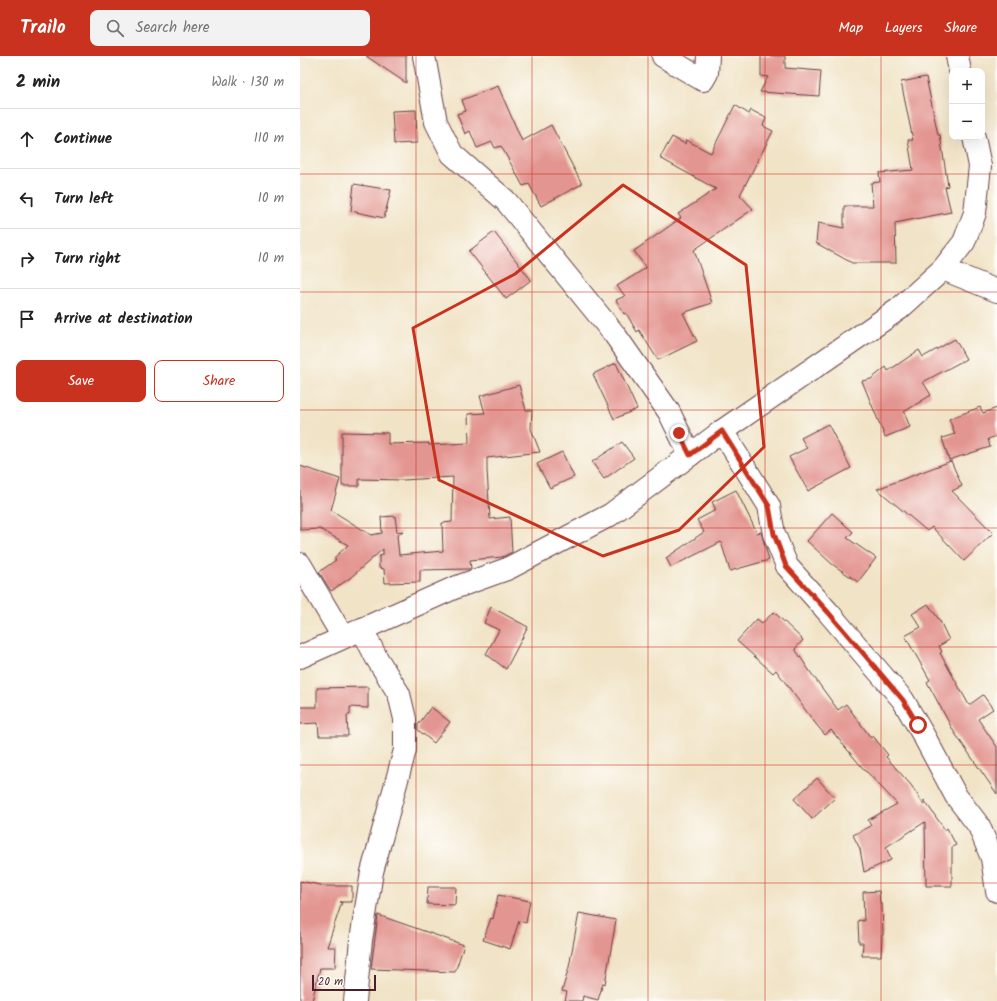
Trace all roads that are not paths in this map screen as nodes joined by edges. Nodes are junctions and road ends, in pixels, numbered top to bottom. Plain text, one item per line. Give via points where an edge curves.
1 (424, 56) edge
2 (663, 56) edge
3 (708, 56) edge
4 (957, 56) edge
5 (959, 68) edge
6 (975, 140) edge
7 (943, 269) junction
8 (997, 291) edge
9 (722, 431) junction
10 (690, 455) junction
11 (300, 564) edge
12 (352, 633) junction
13 (300, 657) edge
14 (997, 891) edge
15 (354, 1001) edge

1 - 10 street via 436,122 452,154 506,201 615,335 669,412
2 - 3 street via 703,80 707,73
4 - 5 street
6 - 7 street via 980,166 974,213 964,242
7 - 8 street
7 - 9 street via 899,309
9 - 10 street
9 - 14 street via 769,506 774,534 786,566 903,700 956,796 979,826 992,858
10 - 12 street via 610,515 507,568 454,588
11 - 12 street
12 - 13 street
12 - 15 street via 376,657 399,694 405,720 405,750 372,872

